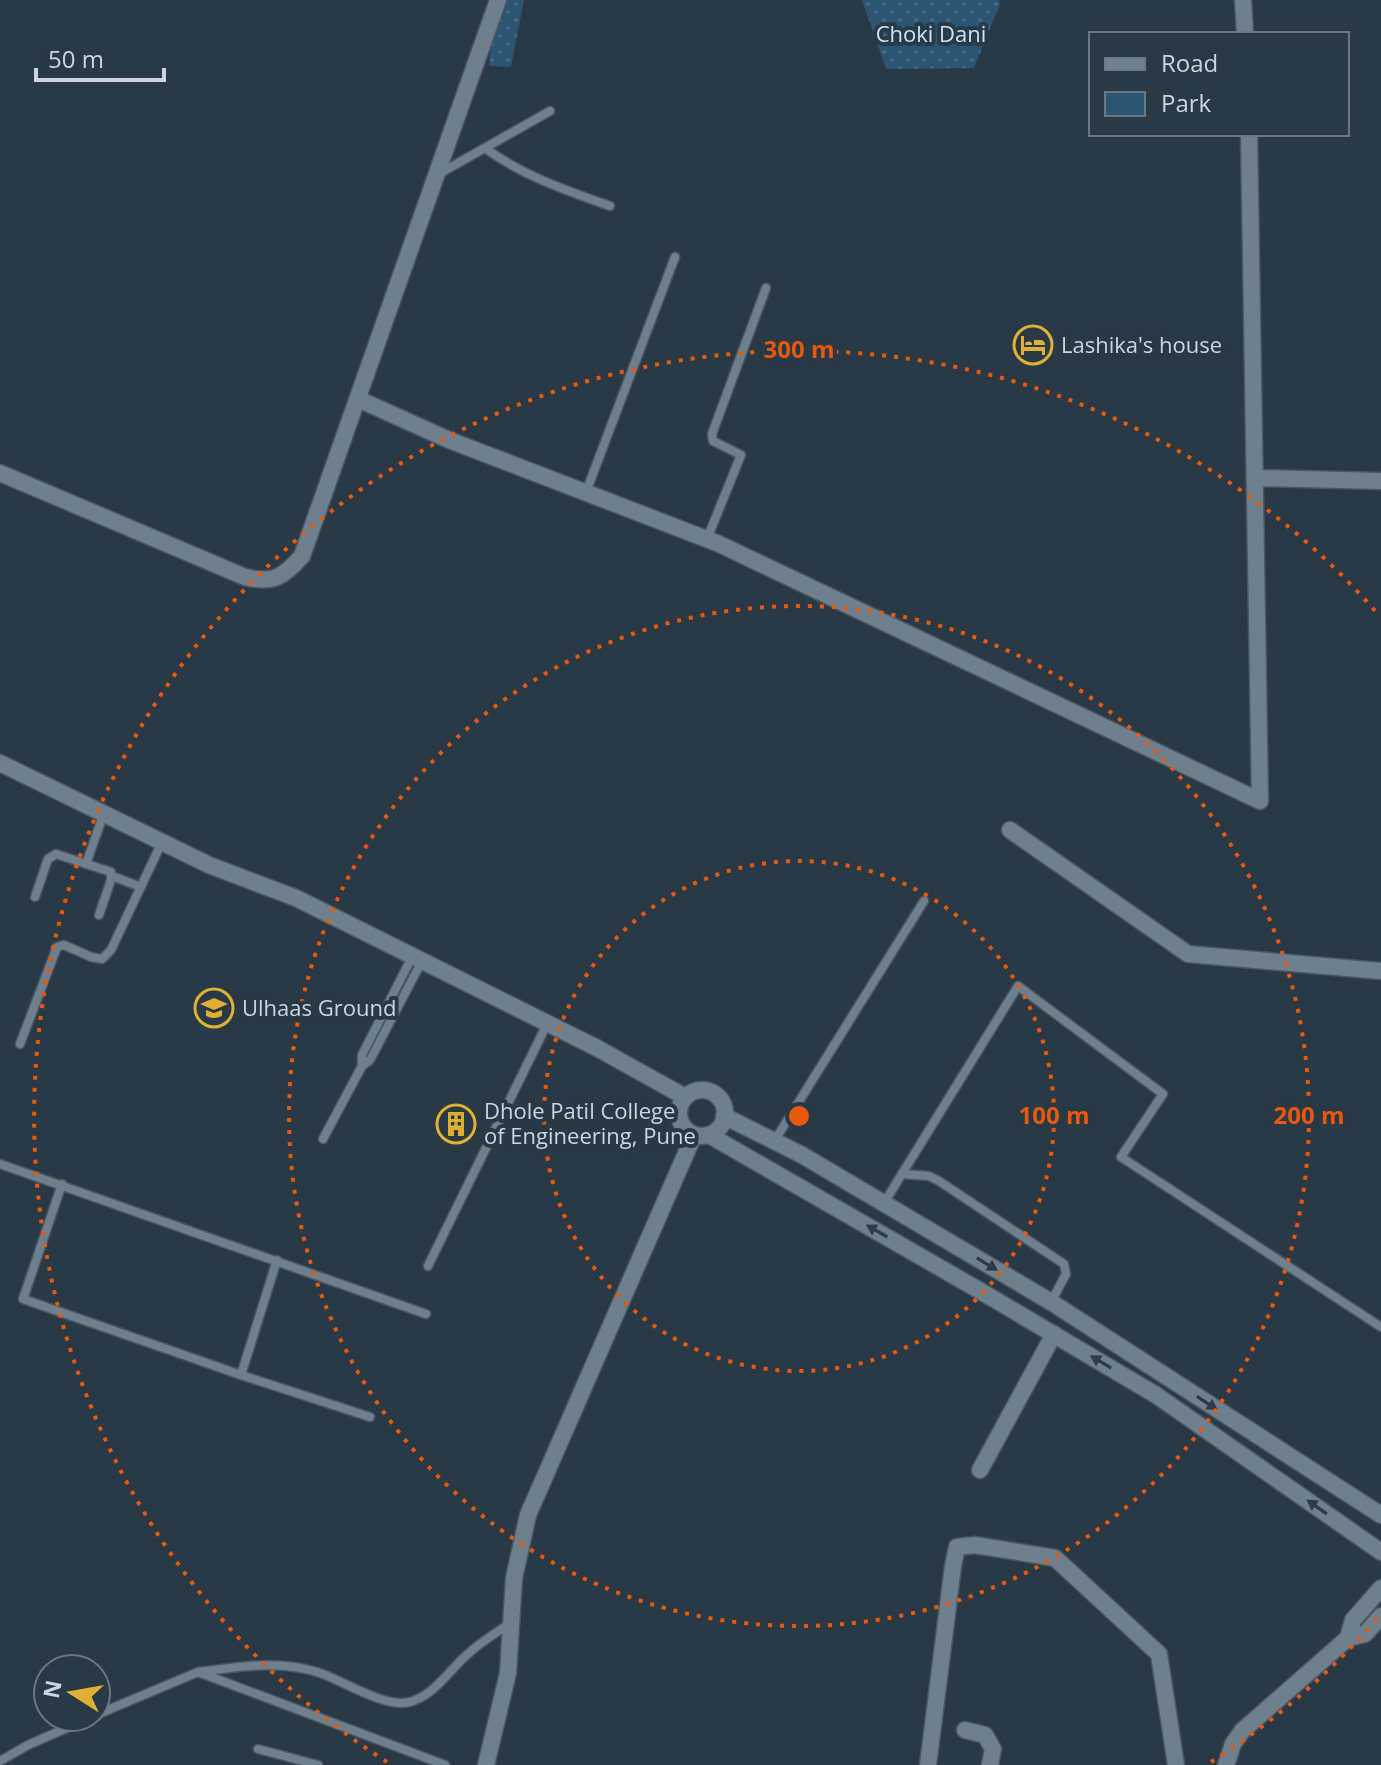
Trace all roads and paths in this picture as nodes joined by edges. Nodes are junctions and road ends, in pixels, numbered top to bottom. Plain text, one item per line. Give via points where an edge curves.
1 (498, 0) edge
2 (1243, 0) edge
3 (1245, 32) edge
4 (550, 111) dead end
5 (1249, 136) edge
6 (485, 148) junction
7 (437, 176) junction
8 (610, 206) dead end
9 (675, 257) dead end
10 (766, 288) dead end
11 (358, 399) junction
12 (0, 473) edge
13 (1255, 478) junction
14 (1381, 481) edge
15 (586, 492) junction
16 (707, 539) junction
17 (0, 763) edge
18 (104, 813) junction
19 (1010, 830) dead end
20 (162, 842) junction
21 (86, 864) junction
22 (112, 876) junction
23 (141, 887) junction
24 (35, 897) dead end
25 (924, 901) dead end
26 (99, 915) dead end
27 (418, 958) junction
28 (1381, 971) edge
29 (547, 1024) junction
30 (20, 1044) dead end
31 (685, 1097) junction
32 (724, 1116) junction
33 (701, 1135) junction
34 (323, 1139) dead end
35 (775, 1140) junction
36 (0, 1164) edge
37 (902, 1174) junction
38 (62, 1184) junction
39 (884, 1203) junction
40 (277, 1260) junction
41 (428, 1266) dead end
42 (1051, 1302) junction
43 (426, 1314) dead end
44 (1381, 1327) edge
45 (1054, 1334) junction
46 (241, 1375) junction
47 (370, 1417) dead end
48 (980, 1470) dead end
49 (1381, 1515) edge
50 (1381, 1552) edge
51 (1381, 1588) edge
52 (1381, 1616) edge
53 (513, 1621) junction
54 (1348, 1638) junction
55 (198, 1672) junction
56 (112, 1708) edge
57 (965, 1730) dead end
58 (55, 1733) edge
59 (258, 1749) dead end
60 (0, 1761) edge
61 (318, 1765) edge
62 (445, 1765) edge
63 (486, 1765) edge
64 (928, 1765) edge
65 (990, 1765) edge
66 (1176, 1765) edge
67 (1226, 1765) edge

1 - 7 street
2 - 3 street
4 - 6 lane
5 - 13 street
6 - 7 lane
6 - 8 lane via 537,180
7 - 11 street
9 - 15 lane
10 - 16 lane via 712,434 713,441 741,455
11 - 12 street via 302,556 285,575 262,581
11 - 15 street
13 - 14 street
13 - 16 street via 1260,801
15 - 16 street
17 - 18 street
18 - 20 street
18 - 21 lane
19 - 28 street via 1188,954
20 - 23 lane
20 - 27 street via 296,898
21 - 22 lane
21 - 24 lane via 52,855
22 - 23 lane
22 - 26 lane
23 - 30 lane via 102,959 57,947
25 - 35 lane
27 - 29 street
27 - 34 lane via 370,1060
29 - 31 street
29 - 41 lane
31 - 32 street via 698,1090 713,1093 723,1104
31 - 33 street via 679,1111 682,1126
32 - 33 street via 720,1126
32 - 35 street
45 -> 33 street
33 - 53 street via 528,1515 514,1578
35 - 39 street
36 - 38 lane
37 - 39 lane
37 - 42 lane via 939,1181 1064,1264 1066,1274
37 - 44 lane via 1018,986 1163,1094 1121,1157
38 - 40 lane
38 - 46 lane via 23,1299
39 -> 42 street
40 - 43 lane
40 - 46 lane
42 -> 49 street
45 - 48 street
50 -> 45 street via 1156,1395
46 - 47 lane
51 - 54 street via 1353,1620
52 - 54 street via 1365,1634
53 - 55 lane via 411,1702 396,1703 295,1665
53 - 63 street via 508,1673
54 - 67 street via 1242,1731
55 - 56 lane
55 - 62 lane
57 - 65 street via 985,1735 993,1749
58 - 60 lane
59 - 61 lane
64 - 66 street via 957,1547 975,1545 1055,1558 1159,1654

